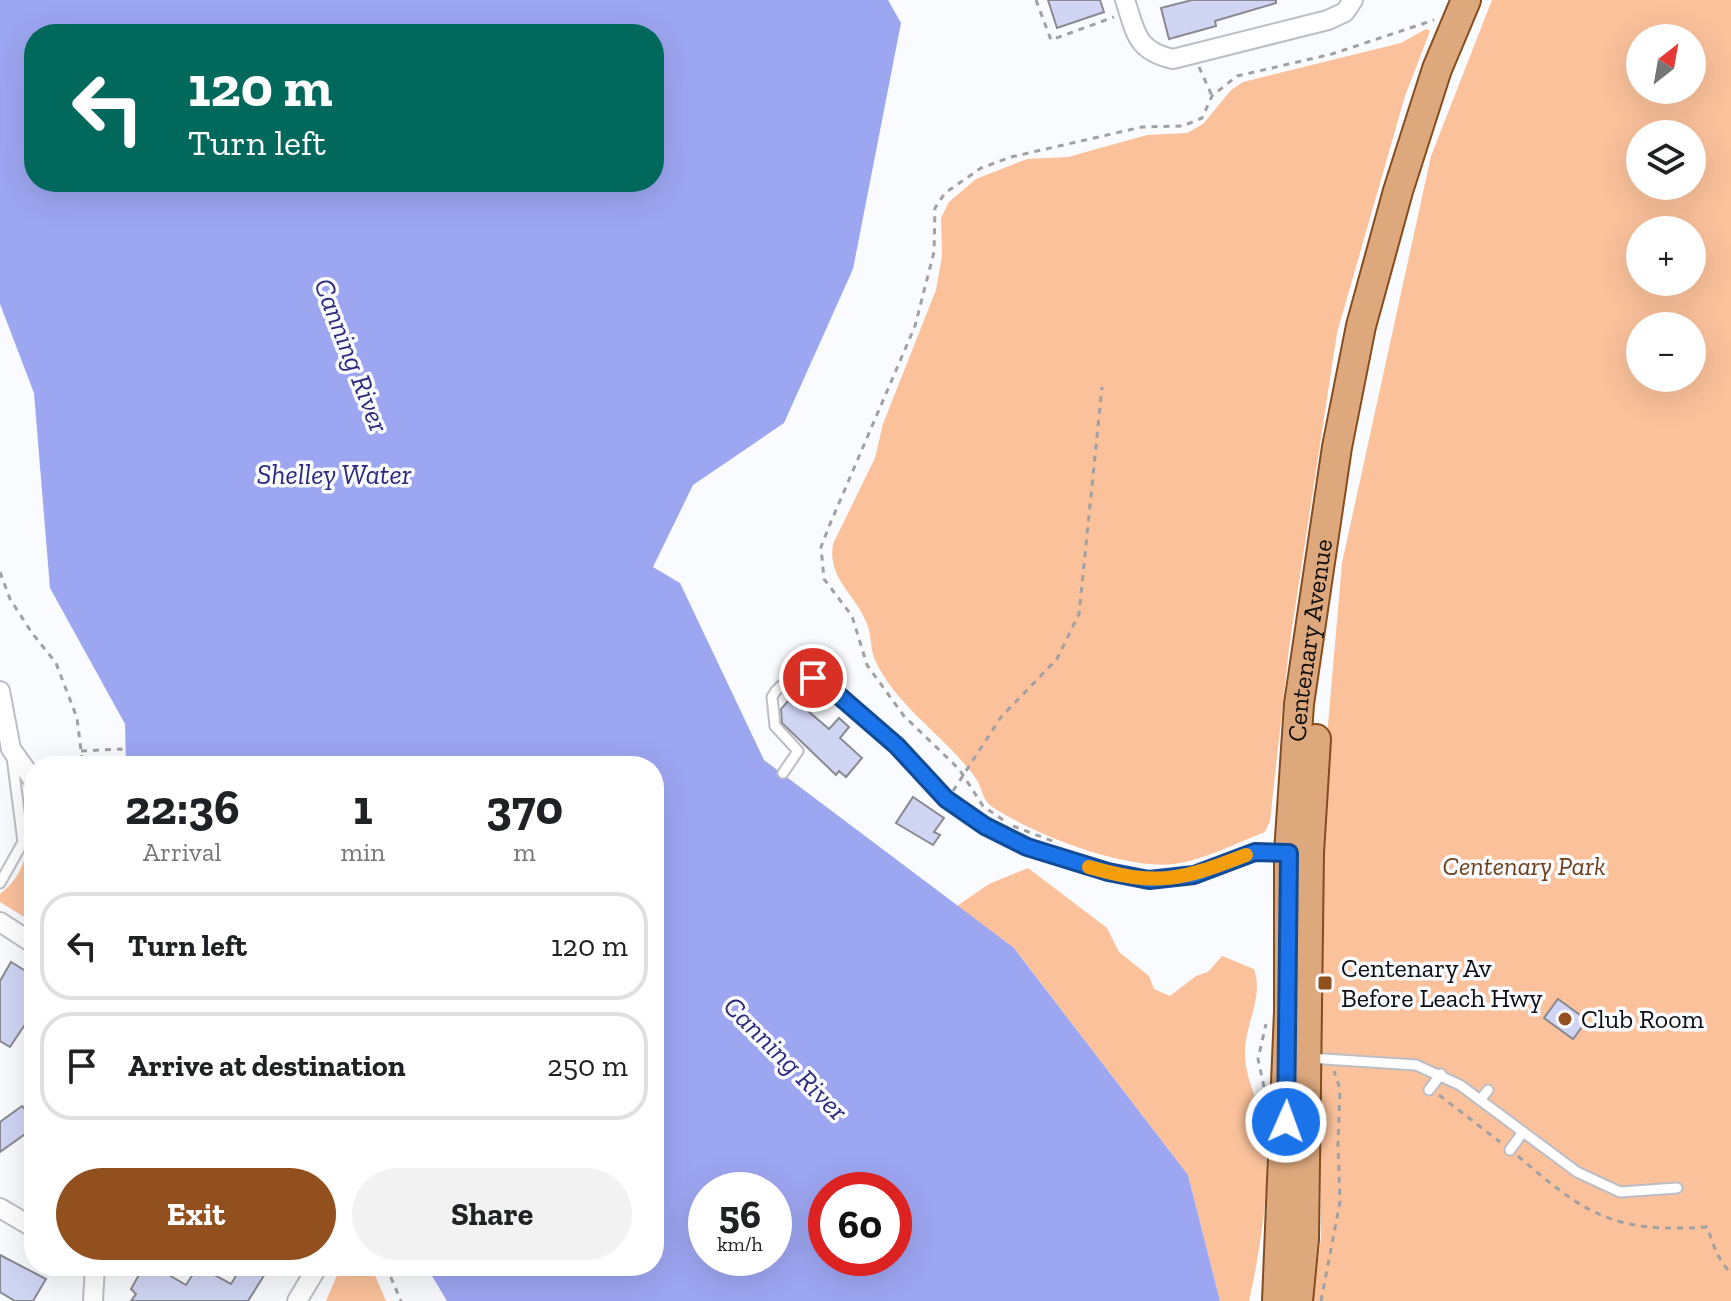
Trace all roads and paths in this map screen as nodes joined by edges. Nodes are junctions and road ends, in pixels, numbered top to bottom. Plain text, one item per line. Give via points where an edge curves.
1 (1036, 0) edge
2 (1353, 0) edge
3 (1466, 0) edge
4 (1481, 0) edge
5 (1122, 9) edge
6 (1442, 19) dead end
7 (1136, 34) junction
8 (1194, 54) junction
9 (1212, 96) junction
10 (1102, 387) dead end
11 (0, 572) edge
12 (0, 691) edge
13 (11, 749) junction
14 (81, 751) junction
15 (82, 756) edge
16 (122, 756) edge
17 (24, 767) edge
18 (783, 773) dead end
19 (965, 776) junction
20 (946, 799) junction
21 (1065, 846) dead end
22 (1299, 853) junction
23 (0, 883) edge
24 (0, 922) edge
25 (24, 938) edge
26 (1322, 1058) junction
27 (1343, 1072) dead end
28 (1337, 1074) dead end
29 (1441, 1074) junction
30 (1430, 1089) joint
31 (1488, 1090) dead end
32 (1480, 1100) junction
33 (1523, 1132) junction
34 (1564, 1146) dead end
35 (1510, 1150) junction
36 (1556, 1157) junction
37 (1677, 1188) dead end
38 (0, 1208) edge
39 (24, 1222) edge
40 (1731, 1275) edge
41 (94, 1276) edge
42 (312, 1276) edge
43 (390, 1276) edge
44 (93, 1301) edge
45 (297, 1301) edge
46 (401, 1301) edge
47 (1277, 1301) edge
48 (1298, 1301) edge
49 (1321, 1301) edge

1 - 5 path via 1051,40
2 - 8 street via 1345,12 1328,20
3 - 22 main road, Centenary Avenue via 1402,176 1361,326 1337,447 1299,704
4 - 22 main road, Centenary Avenue via 1412,190 1361,394
5 - 7 street
5 - 7 path via 1123,39
6 - 9 path via 1332,54 1237,76
7 - 8 street via 1151,54 1173,59
8 - 9 path
9 - 19 path via 1202,118 1183,126 1127,130 981,168 945,193 935,208 934,252 915,326 830,524 821,559 824,579 852,616 867,665 904,716
10 - 19 path via 1079,614 1057,659 1001,717
11 - 14 path via 10,599 56,663 77,718
12 - 13 street
13 - 17 street
13 - 23 lane via 23,842
14 - 15 path
14 - 16 path via 121,749
18 - 20 lane via 798,751 775,726 772,697 786,682 813,678 897,746
19 - 20 path
19 - 21 path via 990,811 1007,823
20 - 22 lane via 1027,847 1149,880 1194,875 1255,852
22 - 26 main road, Centenary Avenue
22 - 47 main road, Centenary Avenue
24 - 25 street
26 - 29 lane via 1416,1065
26 - 48 main road, Centenary Avenue
26 - 49 path via 1340,1089 1340,1202
27 - 28 path
29 - 30 lane
29 - 32 lane
30 - 35 path
31 - 32 lane
32 - 33 lane
33 - 35 lane
33 - 36 lane
34 - 36 lane
35 - 40 path via 1608,1220 1650,1228 1707,1227
36 - 37 lane via 1620,1192
38 - 39 street
41 - 44 street
42 - 45 street
43 - 46 path

